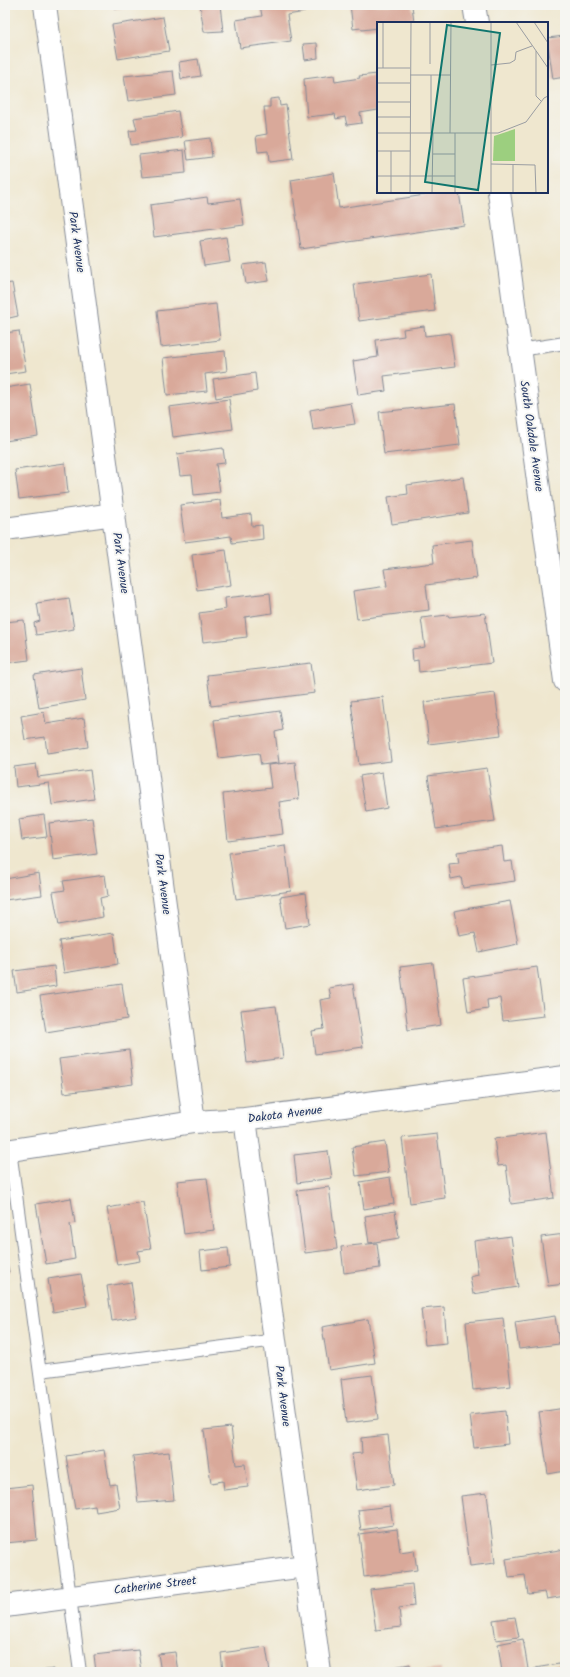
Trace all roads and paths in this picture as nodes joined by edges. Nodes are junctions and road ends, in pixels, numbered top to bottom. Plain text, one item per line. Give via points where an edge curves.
1 (45, 5) edge
2 (474, 5) edge
3 (476, 22) edge
4 (499, 193) edge
5 (565, 343) edge
6 (520, 350) junction
7 (114, 514) junction
8 (5, 529) edge
9 (565, 681) edge
10 (565, 1077) edge
11 (245, 1119) junction
12 (194, 1122) junction
13 (8, 1150) edge
14 (276, 1340) junction
15 (40, 1371) junction
16 (305, 1566) junction
17 (69, 1597) junction
18 (5, 1606) edge
19 (80, 1672) edge
20 (320, 1672) edge

1 - 7 street, Park Avenue
2 - 3 street
4 - 6 street, South Oakdale Avenue
5 - 6 lane
6 - 9 street, South Oakdale Avenue
7 - 8 street
7 - 12 street, Park Avenue
10 - 11 street, Dakota Avenue
11 - 12 street, Dakota Avenue
11 - 14 street, Park Avenue
12 - 13 street, Dakota Avenue
13 - 15 lane
14 - 15 lane
14 - 16 street, Park Avenue
15 - 17 lane
16 - 17 street, Catherine Street
16 - 20 street, Park Avenue
17 - 18 street, Catherine Street
17 - 19 lane

